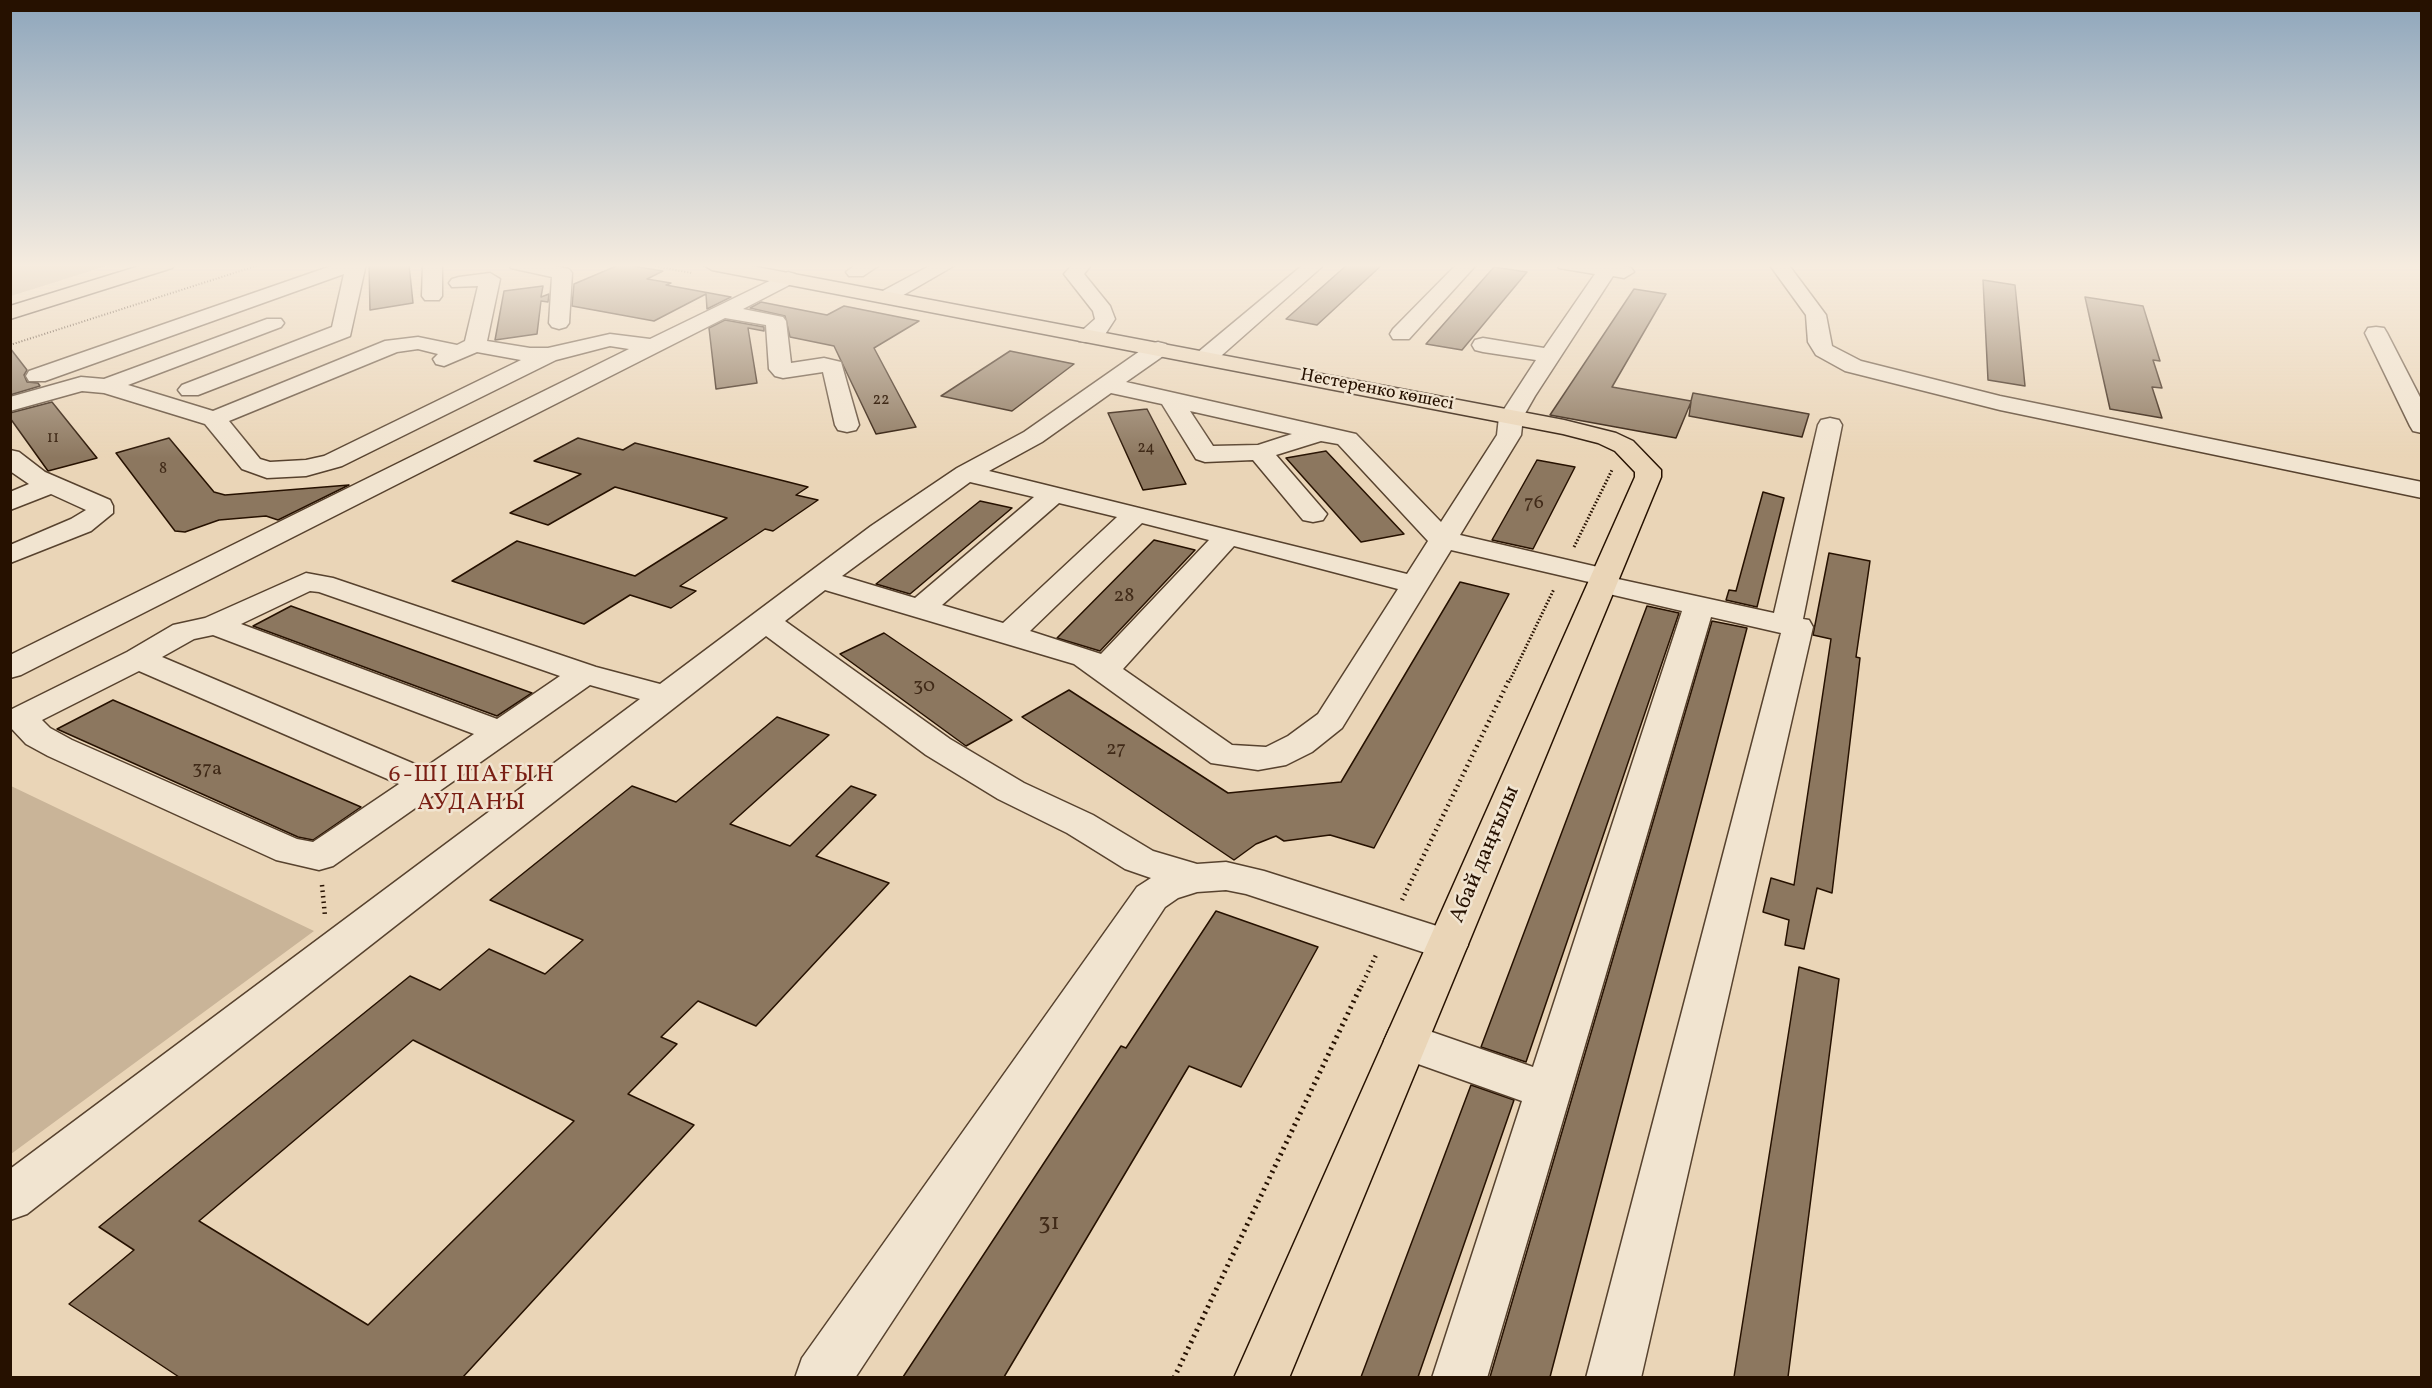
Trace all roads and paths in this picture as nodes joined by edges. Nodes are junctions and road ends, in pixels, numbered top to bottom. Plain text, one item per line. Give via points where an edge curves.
1 (60, 329) edge
2 (170, 329) edge
3 (261, 329) edge
4 (342, 329) edge
5 (470, 329) edge
6 (687, 329) edge
7 (777, 329) edge
8 (1051, 329) edge
9 (1098, 329) edge
10 (1239, 329) edge
11 (1406, 329) edge
12 (1568, 329) edge
13 (1818, 329) edge
14 (2376, 333) dead end
15 (1401, 334) dead end
16 (1088, 336) junction
17 (10, 345) edge
18 (1483, 345) dead end
19 (653, 346) junction
20 (1158, 349) junction
21 (460, 352) junction
22 (548, 355) junction
23 (1550, 356) junction
24 (1205, 358) junction
25 (10, 385) edge
26 (1107, 385) junction
27 (106, 386) junction
28 (190, 390) dead end
29 (1171, 400) junction
30 (10, 404) edge
31 (1511, 417) junction
32 (214, 419) junction
33 (847, 425) dead end
34 (1830, 425) dead end
35 (2421, 426) edge
36 (1319, 434) junction
37 (1260, 453) junction
38 (10, 457) edge
39 (1613, 467) dead end
40 (966, 473) junction
41 (50, 485) junction
42 (2421, 490) edge
43 (1054, 494) junction
44 (10, 502) edge
45 (1136, 514) junction
46 (1312, 514) dead end
47 (1228, 536) junction
48 (1443, 540) junction
49 (10, 555) edge
50 (1564, 567) junction
51 (820, 579) junction
52 (1604, 580) junction
53 (1415, 585) junction
54 (1699, 605) junction
55 (921, 608) junction
56 (109, 619) junction
57 (765, 621) junction
58 (215, 625) junction
59 (1792, 626) junction
60 (1009, 634) junction
61 (152, 650) junction
62 (10, 668) edge
63 (1104, 670) junction
64 (585, 674) junction
65 (668, 696) junction
66 (500, 732) junction
67 (428, 783) junction
68 (319, 857) junction
69 (1196, 878) junction
70 (1389, 926) junction
71 (1447, 945) junction
72 (329, 954) junction
73 (1406, 1041) junction
74 (1548, 1090) junction
75 (10, 1198) edge
76 (822, 1377) edge
77 (1174, 1377) edge
78 (1261, 1377) edge
79 (1460, 1377) edge
80 (1613, 1377) edge

1 - 17 path
2 - 25 street
3 - 27 street
4 - 28 street
5 - 21 street
6 - 19 street
7 - 33 street via 780,369 832,367
8 - 16 main road, Нестеренко көшесі
9 - 16 street
10 - 24 street
11 - 15 street
12 - 23 street
13 - 42 street via 1824,350 1853,366 2000,403
14 - 35 street
16 - 20 main road, Нестеренко көшесі
18 - 23 street
19 - 22 street via 610,340
19 - 56 street
20 - 24 main road, Нестеренко көшесі
20 - 26 street
21 - 22 street
21 - 32 street via 418,342 393,346
22 - 32 street via 333,461 306,468 267,470 251,464
23 - 31 street
24 - 31 main road, Нестеренко көшесі
26 - 29 street
26 - 40 street via 1033,437
27 - 30 street via 81,384
27 - 32 street
29 - 36 street
29 - 37 street via 1204,454
31 - 48 street via 1509,435
31 - 52 main road, Абай даңғылы via 1607,438 1635,454 1648,470
34 - 59 street
36 - 37 street
36 - 48 street via 1347,440
37 - 46 street
38 - 41 street
39 - 50 path
40 - 43 street
40 - 51 street
41 - 44 street
41 - 49 street via 100,506 99,513 81,525
43 - 45 street
43 - 55 street
45 - 47 street
45 - 60 street
47 - 53 street
47 - 63 street
48 - 50 street
48 - 53 street
50 - 52 street
50 - 70 path
51 - 55 street
51 - 57 street
52 - 54 street
52 - 71 main road, Абай даңғылы
53 - 63 street via 1330,722 1274,757 1223,755
54 - 59 street
54 - 74 street
55 - 60 street
56 - 61 street
56 - 62 street
57 - 65 street
57 - 69 street via 938,747 1011,791 1080,824 1138,860
58 - 61 street via 184,632
58 - 64 street via 306,582 323,584
58 - 66 street
59 - 80 street
60 - 63 street via 1085,657
61 - 67 street
61 - 68 street via 21,718 38,736 60,748 289,851
64 - 65 street
64 - 66 street
65 - 72 street
66 - 67 street
67 - 68 street
68 - 72 path
69 - 70 street via 1226,876 1250,881
69 - 76 street via 1150,897
70 - 71 street
70 - 77 path
71 - 73 main road, Абай даңғылы
72 - 75 street
73 - 74 street
73 - 78 main road, Абай даңғылы
74 - 79 street

